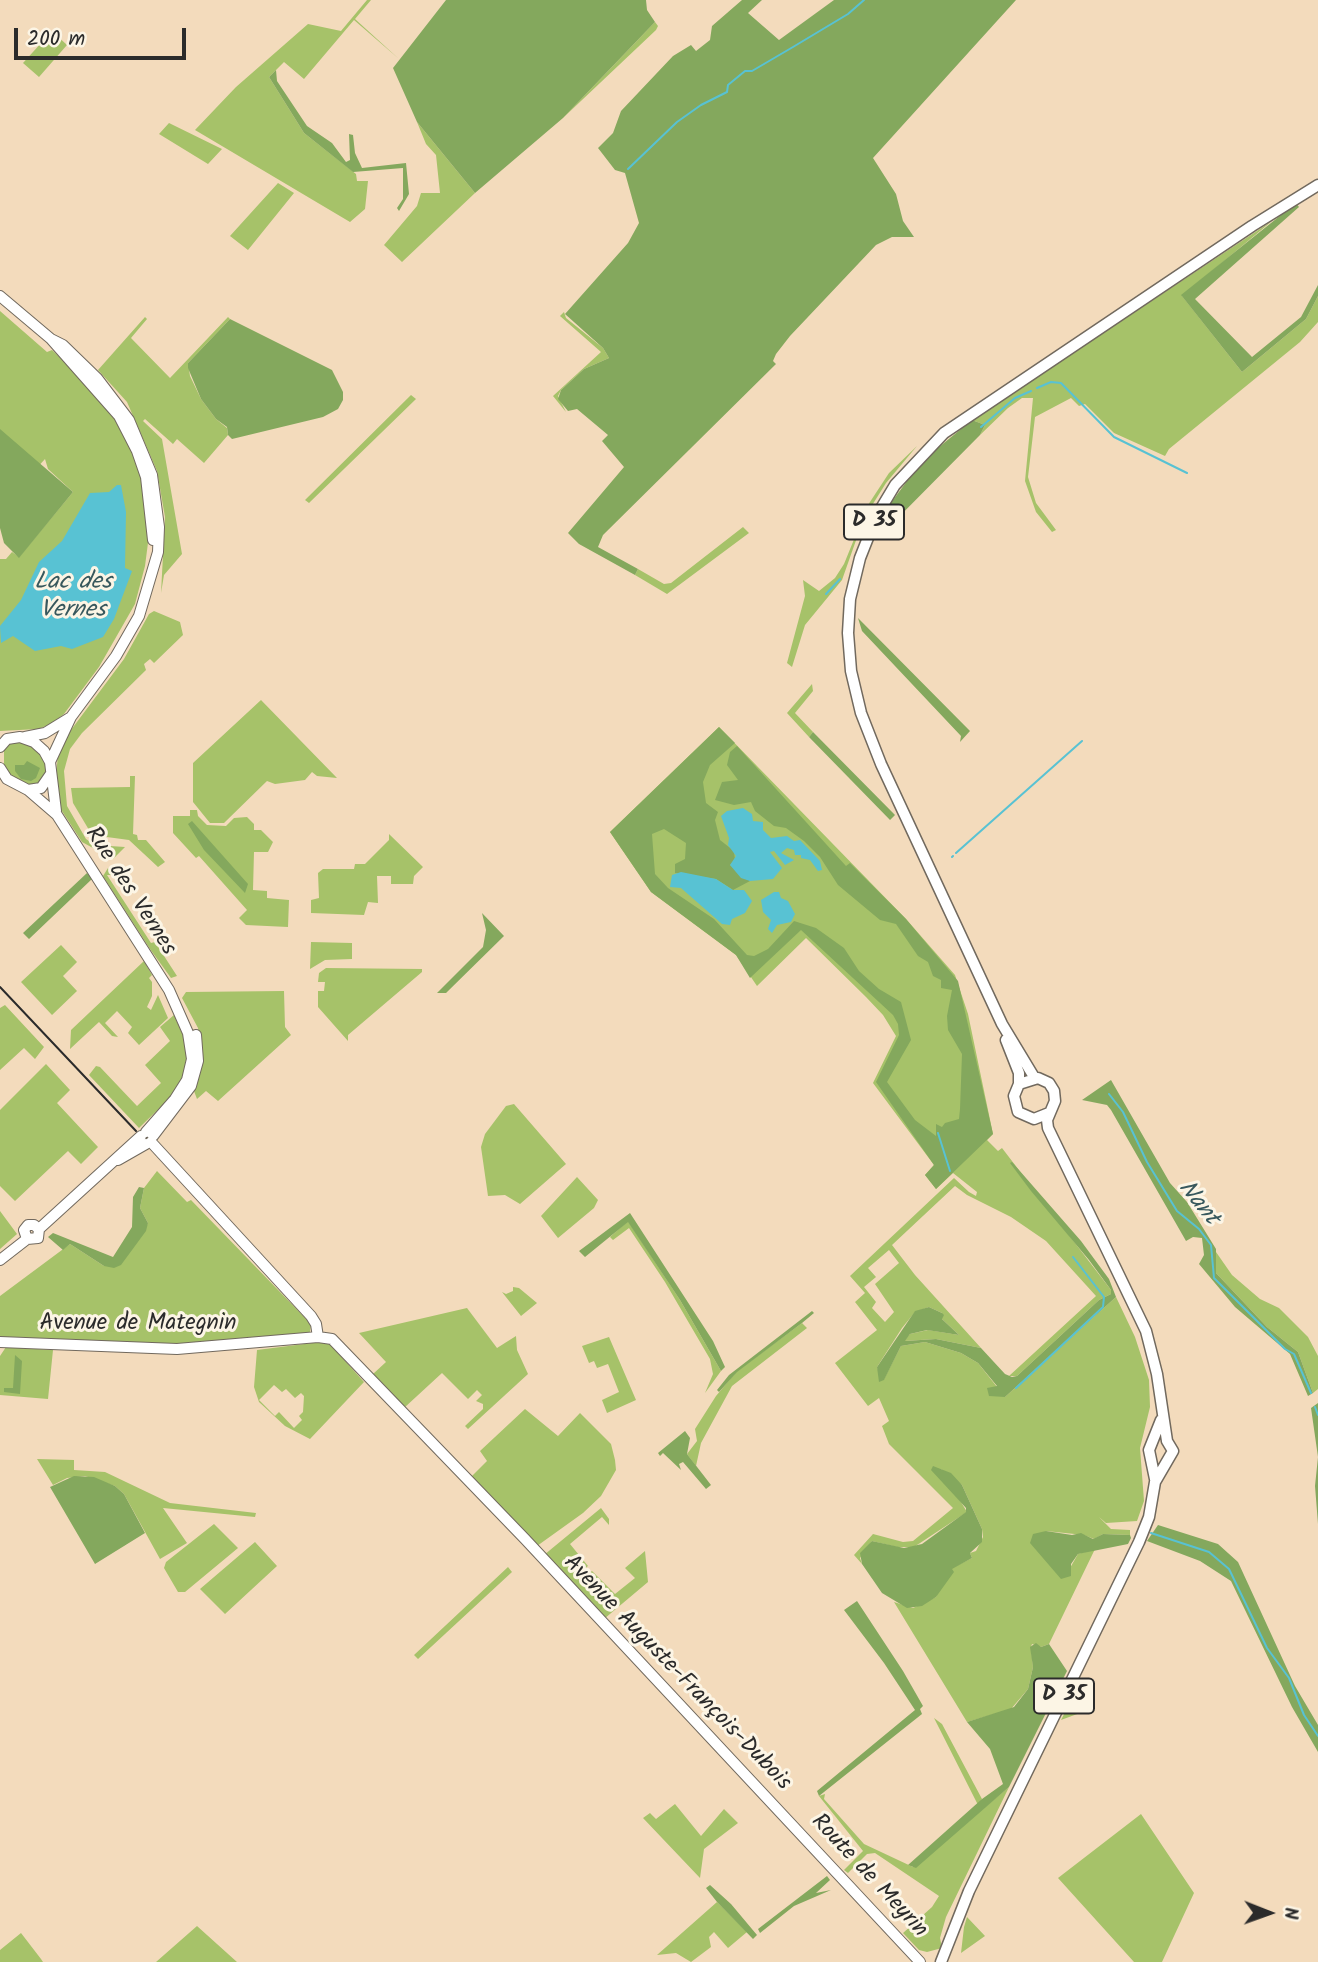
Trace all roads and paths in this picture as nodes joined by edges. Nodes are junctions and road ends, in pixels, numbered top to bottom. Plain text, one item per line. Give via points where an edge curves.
1 (1318, 185) edge
2 (0, 296) edge
3 (71, 717) junction
4 (25, 737) junction
5 (0, 747) edge
6 (50, 762) junction
7 (0, 768) edge
8 (50, 775) junction
9 (27, 790) junction
10 (57, 815) junction
11 (1002, 1024) junction
12 (1034, 1077) junction
13 (1019, 1084) junction
14 (1049, 1113) junction
15 (1034, 1119) junction
16 (148, 1138) junction
17 (1068, 1168) junction
18 (0, 1260) edge
19 (318, 1337) junction
20 (0, 1342) edge
21 (1161, 1440) junction
22 (1159, 1461) junction
23 (787, 1818) joint
24 (920, 1962) edge
25 (941, 1962) edge

1 - 11 main road, D 35 via 944,433 895,485 866,540 849,616 856,698 881,764
2 - 3 main road via 51,339 103,395 131,437 147,483 155,561 146,599 127,639
3 - 4 main road via 45,733
3 - 6 main road
4 - 5 main road via 7,739
4 - 6 main road via 40,746
6 - 8 main road, Rue des Vernes
7 - 9 main road, Rue des Vernes via 7,779
8 - 9 main road via 41,788
8 - 10 main road, Rue des Vernes
9 - 10 main road, Rue des Vernes
10 - 16 main road, Rue des Vernes via 172,992 188,1032 191,1065 181,1091
11 - 12 main road, D 35
11 - 13 main road, D 35
12 - 13 main road
12 - 14 main road via 1046,1081 1054,1091
13 - 15 main road via 1015,1106
14 - 15 main road
14 - 17 main road via 1048,1128
15 - 17 main road
16 - 18 main road, Rue des Vernes via 124,1150 39,1229 36,1240 27,1239
16 - 19 main road via 311,1316
17 - 21 main road via 1138,1312 1157,1374
19 - 20 main road, Avenue de Mategnin via 177,1349
19 - 23 main road, Avenue Auguste-François-Dubois via 335,1342 512,1529 530,1554 537,1556
21 - 22 main road via 1149,1450
21 - 22 main road via 1173,1451
22 - 25 main road, D 35 via 1149,1517 1139,1542 968,1891
23 - 24 main road, Route de Meyrin

